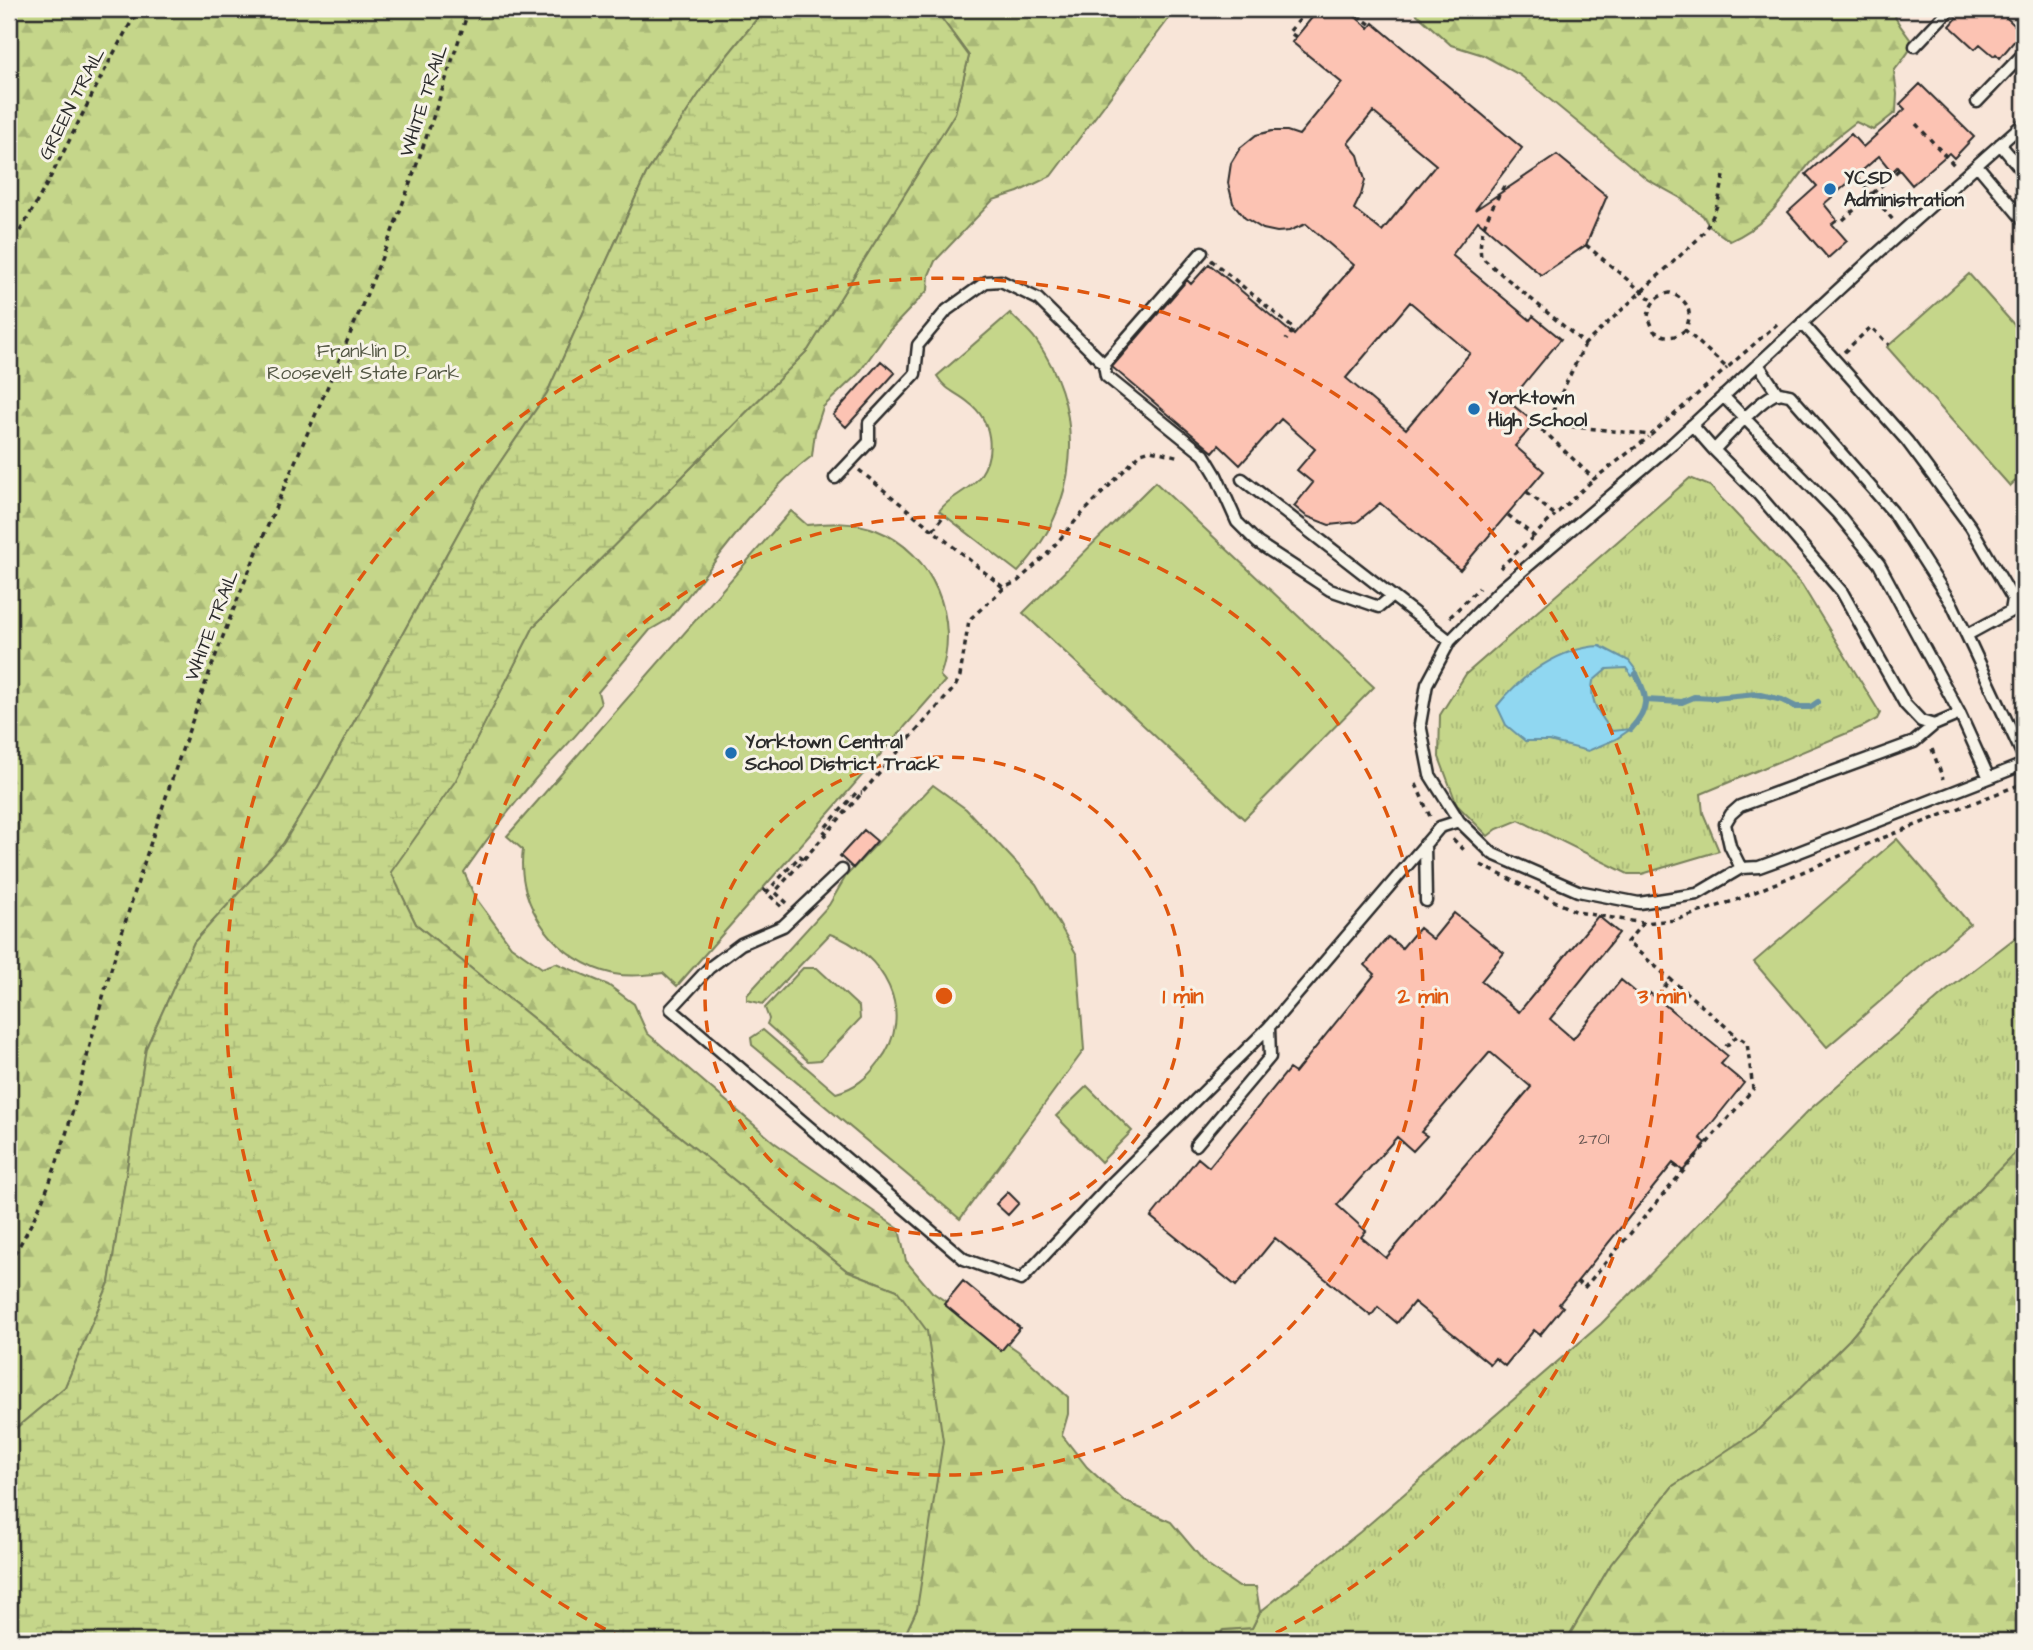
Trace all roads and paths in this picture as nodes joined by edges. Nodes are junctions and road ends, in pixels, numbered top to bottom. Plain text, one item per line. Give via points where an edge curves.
1 (139, 9) edge
2 (469, 9) edge
3 (1309, 9) edge
4 (1350, 9) edge
5 (1950, 9) edge
6 (1371, 25) dead end
7 (1296, 37) dead end
8 (1915, 46) dead end
9 (2024, 52) edge
10 (1977, 102) dead end
11 (1916, 124) dead end
12 (2024, 124) edge
13 (2000, 144) junction
14 (1965, 159) dead end
15 (1977, 165) junction
16 (1902, 167) dead end
17 (1725, 171) dead end
18 (2024, 173) edge
19 (1857, 177) dead end
20 (1504, 186) dead end
21 (1871, 195) junction
22 (1843, 220) dead end
23 (1894, 220) dead end
24 (2024, 221) edge
25 (1586, 245) dead end
26 (9, 248) edge
27 (1202, 252) joint
28 (1642, 292) junction
29 (1653, 302) junction
30 (1779, 322) dead end
31 (1802, 323) junction
32 (1685, 330) junction
33 (1286, 340) dead end
34 (1585, 344) junction
35 (1889, 345) dead end
36 (1835, 360) junction
37 (1104, 364) junction
38 (1758, 364) junction
39 (1727, 368) junction
40 (1778, 394) junction
41 (1723, 396) junction
42 (1743, 420) junction
43 (1549, 424) junction
44 (1533, 425) dead end
45 (1692, 425) junction
46 (1548, 435) junction
47 (1651, 435) junction
48 (1714, 450) junction
49 (1204, 455) junction
50 (850, 463) junction
51 (835, 478) dead end
52 (1594, 479) junction
53 (1242, 480) dead end
54 (1527, 492) dead end
55 (946, 514) dead end
56 (1508, 515) dead end
57 (1555, 516) junction
58 (933, 530) junction
59 (1004, 588) junction
60 (1391, 597) junction
61 (1967, 635) junction
62 (1450, 641) junction
63 (1960, 714) junction
64 (1934, 724) junction
65 (1931, 749) dead end
66 (2024, 758) edge
67 (2024, 764) edge
68 (1413, 775) dead end
69 (1989, 778) junction
70 (1943, 779) dead end
71 (851, 789) dead end
72 (856, 793) junction
73 (862, 793) junction
74 (1431, 819) junction
75 (1459, 821) junction
76 (1429, 825) dead end
77 (1440, 827) junction
78 (827, 834) junction
79 (1425, 844) junction
80 (1467, 852) dead end
81 (804, 859) junction
82 (1476, 860) dead end
83 (1741, 868) junction
84 (1485, 869) dead end
85 (842, 870) dead end
86 (1426, 901) dead end
87 (1643, 923) dead end
88 (1671, 979) junction
89 (1658, 995) dead end
90 (1269, 1027) junction
91 (1737, 1036) junction
92 (1723, 1050) dead end
93 (1196, 1145) dead end
94 (1674, 1166) dead end
95 (1683, 1171) junction
96 (9, 1262) edge
97 (1577, 1281) dead end

1 - 26 path, GREEN TRAIL
2 - 96 path, WHITE TRAIL via 389,240 218,650 135,891 54,1174
3 - 7 path via 1289,32
4 - 6 path
5 - 8 lane
9 - 10 lane
11 - 14 path via 1956,167
12 - 13 lane
13 - 15 lane
13 - 18 lane
15 - 24 lane
15 - 31 lane
16 - 21 path
17 - 28 path via 1709,226
19 - 21 path
20 - 34 path via 1485,221 1481,257
21 - 22 path
21 - 23 path
25 - 28 path
27 - 33 path via 1294,329
27 - 37 lane
28 - 29 path
28 - 34 path
29 - 32 path via 1648,316 1654,331 1669,337
29 - 32 path via 1670,293 1683,299 1690,314
30 - 39 path
31 - 36 lane
31 - 38 lane
32 - 39 path
34 - 43 path
35 - 36 path via 1871,327
36 - 61 lane via 1907,441 1955,505 2012,599 2011,611
37 - 49 lane via 1106,376
37 - 50 lane via 1038,299 1001,281 986,282 947,310 919,345 915,374 869,424 869,442
38 - 40 lane
38 - 41 lane
39 - 47 path
40 - 42 lane
40 - 61 lane via 1790,395 1892,511
41 - 42 lane
41 - 45 lane
42 - 48 lane
42 - 63 lane via 1838,514 1879,564
43 - 46 path
43 - 47 path
44 - 46 path
45 - 48 lane
45 - 62 lane via 1501,590
46 - 52 path
47 - 52 path
48 - 64 lane via 1842,592 1905,704 1922,721
49 - 59 path via 1198,461 1151,450 1141,453 1047,554
49 - 60 lane via 1237,522 1258,543 1330,590 1380,607
50 - 51 lane
50 - 58 path
52 - 57 path
53 - 60 lane
54 - 57 path
55 - 58 path
56 - 57 path via 1534,536
58 - 59 path
59 - 73 path via 969,620 955,687
60 - 62 lane
61 - 66 lane
62 - 75 lane via 1427,684 1420,724 1430,775
63 - 64 lane
63 - 69 lane
64 - 83 lane via 1914,742 1740,806 1725,824
65 - 70 path
67 - 69 lane
68 - 74 path
69 - 83 lane via 1759,867
71 - 72 path
72 - 73 path
72 - 78 path via 823,830
73 - 78 path
74 - 76 path
74 - 77 path
75 - 77 lane
75 - 83 lane via 1493,854 1578,891 1639,903 1697,894
77 - 79 lane
77 - 80 path
78 - 81 path
79 - 86 lane
79 - 90 lane
81 - 81 path via 775,892 792,907 788,912 765,891 800,856
82 - 84 path
85 - 90 lane via 783,926 741,944 709,968 671,1009 964,1259 987,1268 1021,1280
87 - 88 path via 1627,942
88 - 89 path
88 - 91 path
90 - 93 lane via 1270,1057
91 - 92 path
91 - 95 path via 1747,1043 1753,1089
94 - 95 path
95 - 97 path via 1584,1287

